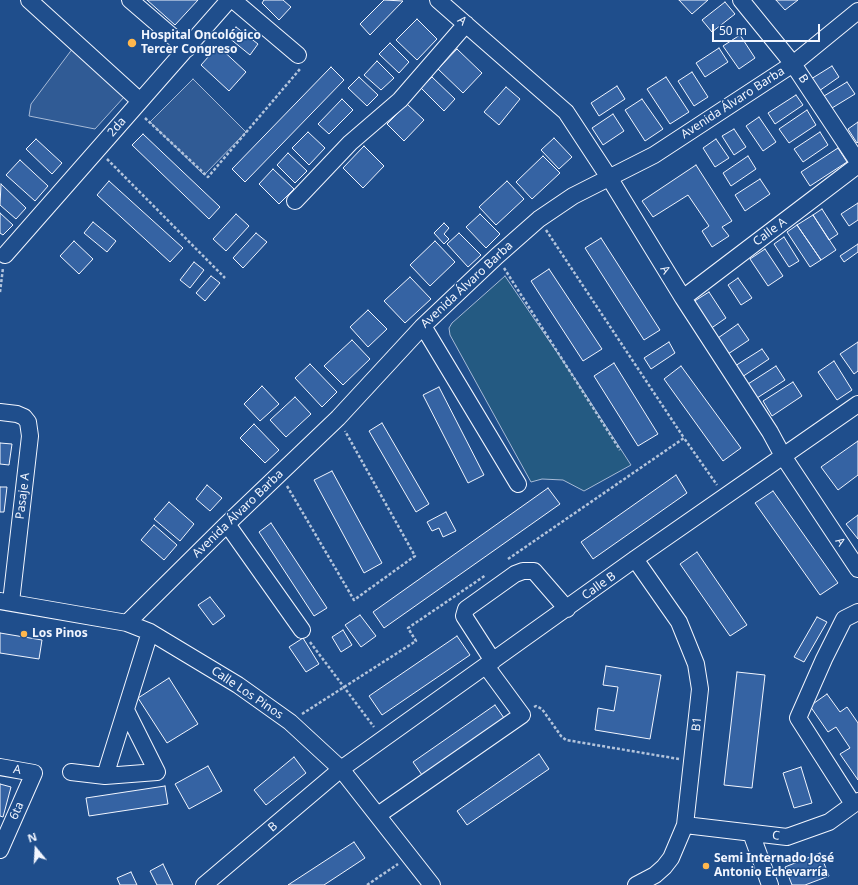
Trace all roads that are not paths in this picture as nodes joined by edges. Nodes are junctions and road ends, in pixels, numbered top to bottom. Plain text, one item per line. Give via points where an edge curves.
1 (30, 0) edge
2 (130, 0) edge
3 (229, 0) edge
4 (233, 0) edge
5 (438, 0) edge
6 (741, 0) edge
7 (858, 11) edge
8 (466, 24) junction
9 (187, 49) junction
10 (298, 55) road end
11 (793, 64) junction
12 (137, 105) junction
13 (858, 164) edge
14 (610, 179) junction
15 (295, 201) dead end
16 (5, 255) road end
17 (682, 298) junction
18 (423, 326) junction
19 (858, 404) edge
20 (0, 412) edge
21 (783, 456) junction
22 (518, 484) dead end
23 (227, 524) junction
24 (635, 559) junction
25 (858, 569) edge
26 (6, 601) edge
27 (567, 609) junction
28 (858, 612) edge
29 (127, 623) junction
30 (302, 630) road end
31 (150, 632) junction
32 (489, 664) junction
33 (126, 710) junction
34 (0, 767) edge
35 (342, 769) junction
36 (71, 772) dead end
37 (34, 773) joint
38 (105, 776) junction
39 (856, 802) edge
40 (378, 816) junction
41 (685, 825) junction
42 (750, 833) junction
43 (0, 850) edge
44 (204, 885) edge
45 (432, 885) edge
46 (636, 885) edge
47 (770, 885) edge

1 - 12 street
2 - 9 street
3 - 9 street, 2da
4 - 10 street
5 - 8 street, A
6 - 11 street, B
7 - 11 street, Avenida Álvaro Barba
8 - 14 street, A via 566,112
8 - 15 street via 400,100 350,143
9 - 12 street, 2da
11 - 13 street, B
11 - 14 street, Avenida Álvaro Barba via 654,155
12 - 16 street, 2da
13 - 17 street, Calle A
14 - 17 street, A
14 - 18 street, Avenida Álvaro Barba via 573,196 539,219
17 - 21 street, A
18 - 22 street
18 - 23 street, Avenida Álvaro Barba via 338,418
19 - 21 street, Calle B
20 - 26 street, Pasaje A via 24,417 28,422 30,436
21 - 24 street, Calle B
21 - 25 street, A
23 - 29 street, Avenida Álvaro Barba
23 - 30 street
24 - 27 street, Calle B
24 - 41 street, B1 via 679,622 696,664 700,690
26 - 29 street, Calle Los Pinos
27 - 32 street, Calle B
27 - 32 street via 534,571 515,574 466,609 464,616
28 - 39 street via 844,619 798,718
29 - 31 street, Calle Los Pinos
31 - 33 street
31 - 35 street, Calle Los Pinos via 251,694 290,722
32 - 35 street, Calle B
32 - 40 street via 522,715
33 - 38 street
33 - 38 street via 157,772
34 - 37 street, A
35 - 40 street, Calle Los Pinos
35 - 44 street, B
36 - 38 street
37 - 43 street, 6ta
39 - 42 street, C via 829,822 787,837
40 - 45 street, Calle Los Pinos
41 - 42 street, C
41 - 46 street, B1 via 671,858 664,867
42 - 47 street

